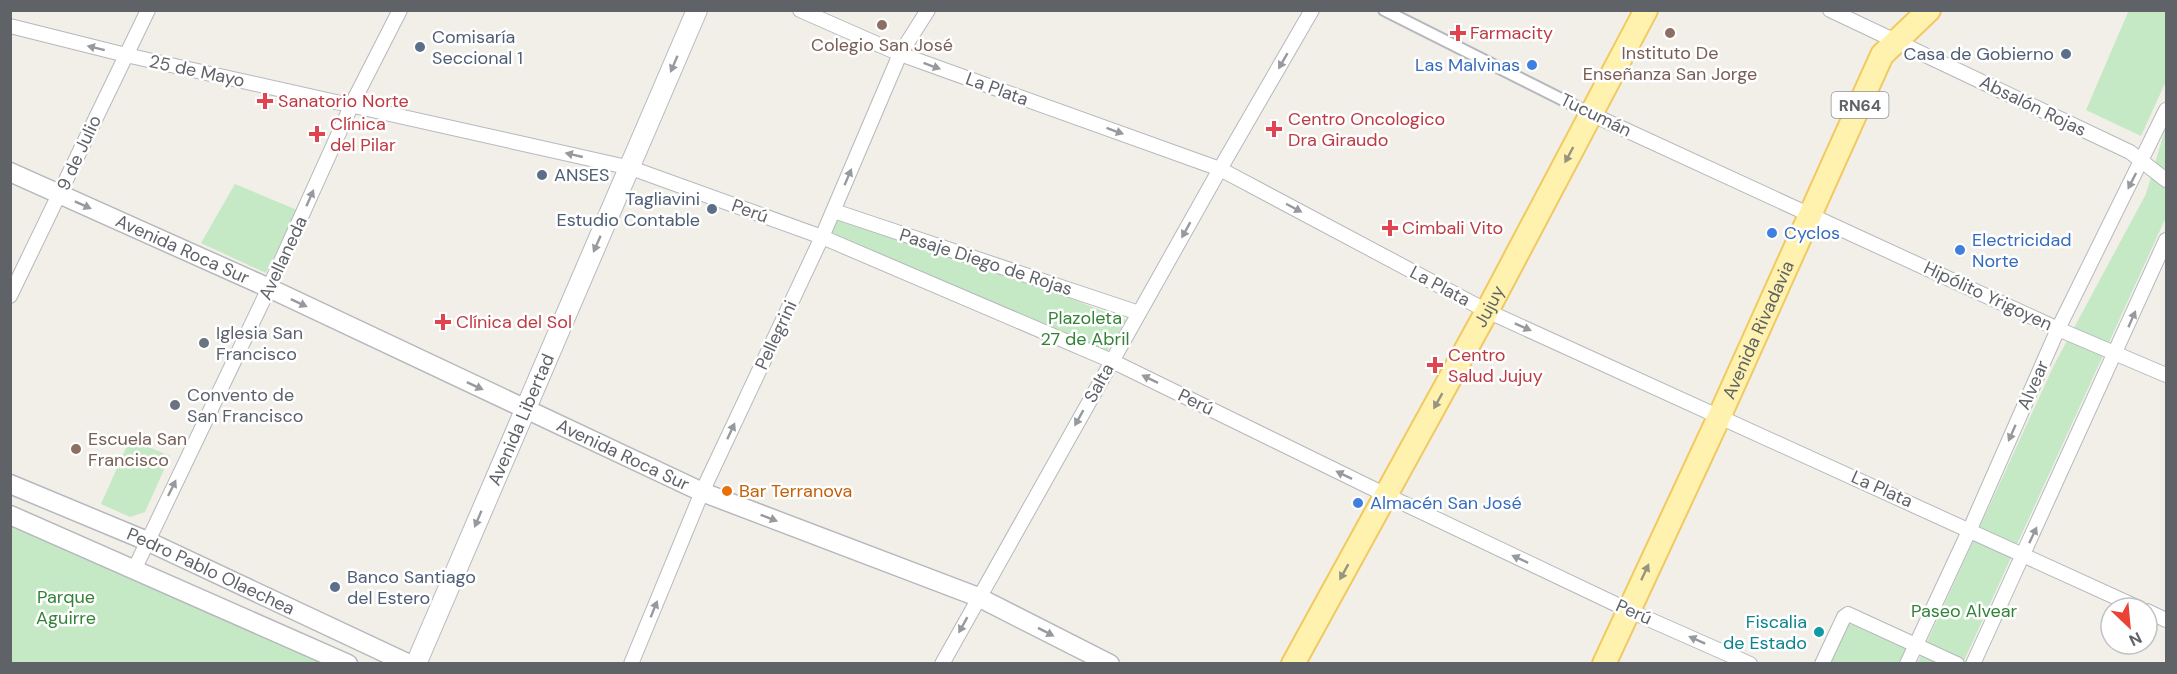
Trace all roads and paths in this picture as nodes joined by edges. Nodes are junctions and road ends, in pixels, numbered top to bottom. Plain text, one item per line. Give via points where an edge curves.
1 (147, 10) edge
2 (400, 10) edge
3 (697, 10) edge
4 (800, 10) edge
5 (928, 10) edge
6 (1312, 10) edge
7 (1384, 10) edge
8 (1646, 10) edge
9 (1830, 10) edge
10 (1929, 10) edge
11 (10, 26) edge
12 (1896, 40) junction
13 (900, 54) junction
14 (126, 56) junction
15 (352, 104) junction
16 (2166, 110) edge
17 (1591, 114) junction
18 (2143, 160) junction
19 (631, 168) junction
20 (1220, 169) junction
21 (10, 172) edge
22 (2166, 180) edge
23 (60, 195) junction
24 (834, 211) junction
25 (1810, 215) junction
26 (822, 237) junction
27 (2166, 240) edge
28 (269, 288) junction
29 (10, 296) edge
30 (1487, 311) junction
31 (1139, 313) junction
32 (2058, 328) junction
33 (2117, 352) junction
34 (1112, 361) junction
35 (2166, 375) edge
36 (524, 410) junction
37 (1720, 415) junction
38 (10, 484) edge
39 (702, 492) junction
40 (1386, 495) junction
41 (10, 515) edge
42 (1970, 529) junction
43 (147, 541) junction
44 (2024, 556) junction
45 (134, 570) junction
46 (2112, 596) edge
47 (978, 597) junction
48 (1628, 610) junction
49 (1916, 644) junction
50 (348, 663) edge
51 (409, 663) edge
52 (416, 663) edge
53 (631, 663) edge
54 (942, 663) edge
55 (1110, 663) edge
56 (1293, 663) edge
57 (1604, 663) edge
58 (1750, 663) edge
59 (1822, 663) edge
60 (1907, 663) edge
61 (1958, 663) edge
62 (1973, 663) edge

1 - 14 street, 9 de Julio
2 - 15 street, Avellaneda
3 -> 19 main road, Avenida Libertad
4 - 13 street, La Plata
5 - 13 street, Pellegrini
6 -> 20 street, Salta
7 - 17 street, Tucumán
8 - 17 main road, Jujuy
9 - 12 street, Absalón Rojas
10 - 12 main road, Avenida Rivadavia / RN64
14 -> 11 street, 25 de Mayo
12 - 18 street, Absalón Rojas
12 - 25 main road, Avenida Rivadavia / RN64 via 1882,55
13 -> 20 street, La Plata
24 -> 13 street, Pellegrini
14 - 15 street, 25 de Mayo
14 - 23 street, 9 de Julio
19 -> 15 street, 25 de Mayo
28 -> 15 street, Avellaneda
16 - 18 street, Alvear
17 - 25 street, Tucumán
17 -> 30 main road, Jujuy
18 - 22 street, Absalón Rojas
18 -> 32 street, Alvear
19 - 26 street, Perú
19 -> 36 main road, Avenida Libertad
20 -> 30 street, La Plata
20 -> 31 street, Salta
21 - 23 street, Avenida Roca Sur
23 -> 28 street, Avenida Roca Sur
23 - 29 street, 9 de Julio
24 - 26 street, Pellegrini
24 - 31 street, Pasaje Diego de Rojas
25 - 32 street, Hipólito Yrigoyen
25 - 37 main road, Avenida Rivadavia
26 - 34 street, Perú
39 -> 26 street, Pellegrini
33 -> 27 street
28 -> 36 street, Avenida Roca Sur
43 -> 28 street, Avellaneda
30 -> 37 street, La Plata
30 -> 40 main road, Jujuy
31 - 34 street, Salta
32 - 33 street, Hipólito Yrigoyen
32 -> 42 street, Alvear
33 - 35 street, Hipólito Yrigoyen
44 -> 33 street
40 -> 34 street, Perú
34 -> 47 street, Salta
36 - 39 street, Avenida Roca Sur
36 -> 52 main road, Avenida Libertad
37 - 42 street, La Plata
48 -> 37 main road, Avenida Rivadavia
38 - 43 street, Pedro Pablo Olaechea
39 -> 47 street, Avenida Roca Sur
53 -> 39 street, Pellegrini
48 -> 40 street, Perú
40 -> 56 main road, Jujuy
41 - 45 street, Pedro Pablo Olaechea
42 - 44 street, La Plata
42 - 49 street, Alvear
43 - 45 street, Avellaneda
43 - 51 street, Pedro Pablo Olaechea
44 - 46 street, La Plata
44 - 62 street
45 - 50 street, Pedro Pablo Olaechea
47 -> 54 street, Salta
47 -> 55 street, Avenida Roca Sur
48 - 57 main road, Avenida Rivadavia
58 -> 48 street, Perú
49 - 59 street via 1848,614
49 - 60 street, Alvear
49 - 61 street

